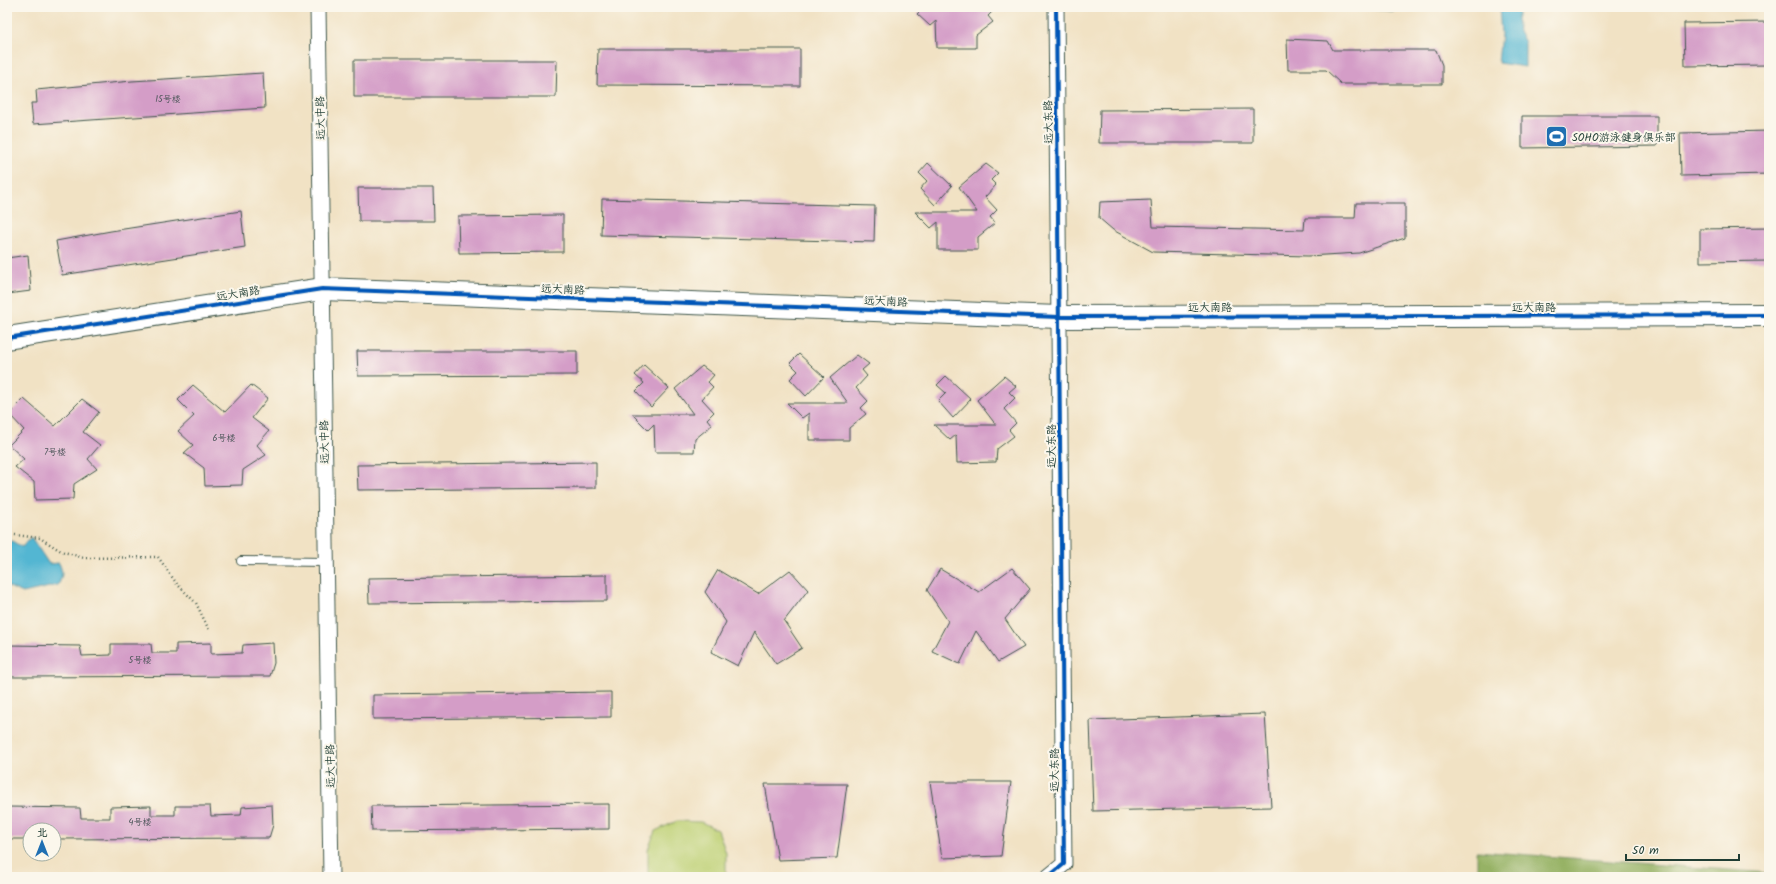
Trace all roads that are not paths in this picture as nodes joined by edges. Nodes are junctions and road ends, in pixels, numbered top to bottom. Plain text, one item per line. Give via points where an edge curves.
1 (318, 7) edge
2 (1056, 7) edge
3 (322, 289) junction
4 (1769, 315) edge
5 (1059, 317) junction
6 (7, 338) edge
7 (242, 561) dead end
8 (326, 562) junction
9 (332, 877) edge
10 (1048, 877) edge

1 - 3 street, 远大中路
2 - 5 street, 远大东路
3 - 5 street, 远大南路
3 - 6 street, 远大南路
3 - 8 street, 远大中路
4 - 5 street, 远大南路
5 - 10 street, 远大东路 via 1064,864
7 - 8 lane
8 - 9 street, 远大中路

